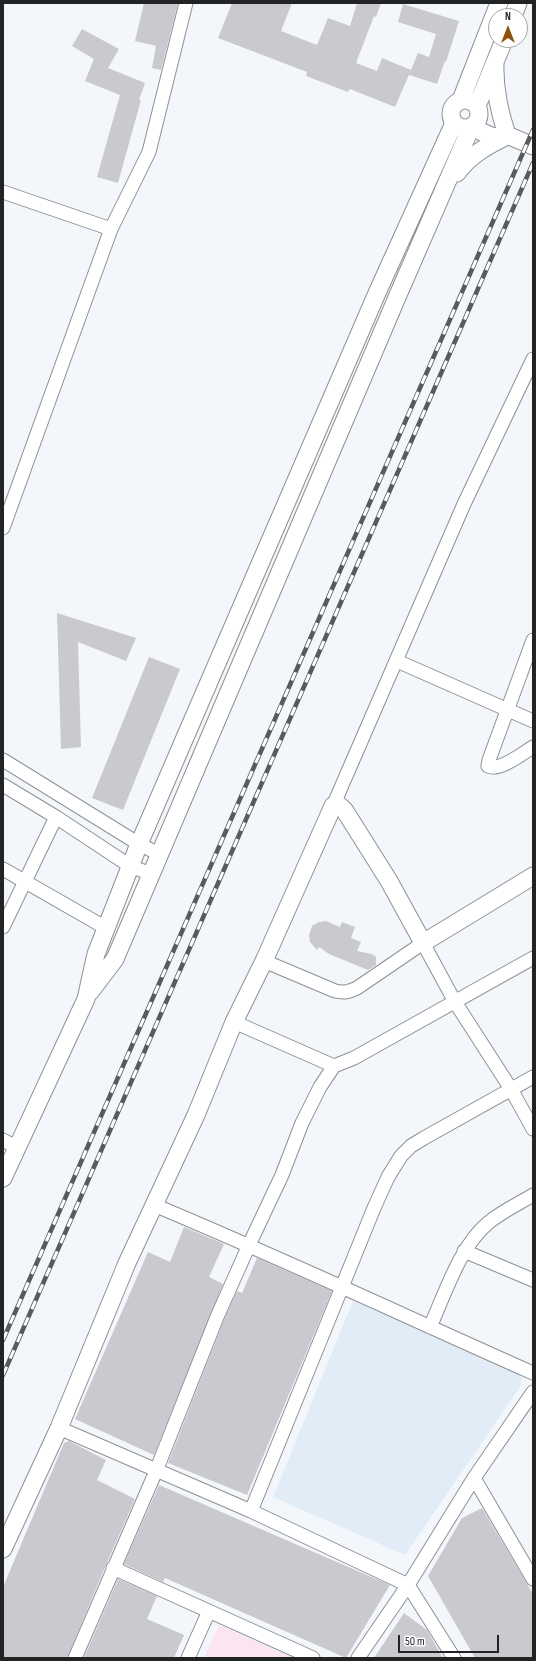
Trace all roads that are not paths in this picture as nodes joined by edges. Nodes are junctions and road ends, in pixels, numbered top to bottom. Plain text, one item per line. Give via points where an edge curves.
1 (186, 3) edge
2 (499, 3) edge
3 (501, 48) edge
4 (494, 63) junction
5 (461, 100) junction
6 (476, 116) junction
7 (454, 123) junction
8 (507, 135) junction
9 (533, 146) edge
10 (3, 192) edge
11 (442, 194) junction
12 (111, 229) junction
13 (531, 368) edge
14 (3, 528) edge
15 (533, 640) edge
16 (397, 661) junction
17 (506, 709) junction
18 (533, 721) edge
19 (533, 747) edge
20 (3, 760) edge
21 (3, 786) edge
22 (333, 806) junction
23 (56, 817) junction
24 (139, 844) junction
25 (159, 854) junction
26 (130, 866) junction
27 (3, 869) edge
28 (151, 874) junction
29 (533, 876) edge
30 (25, 881) junction
31 (3, 927) edge
32 (106, 928) junction
33 (423, 944) junction
34 (533, 958) edge
35 (264, 961) junction
36 (86, 999) junction
37 (455, 1002) junction
38 (234, 1022) junction
39 (334, 1066) junction
40 (533, 1077) edge
41 (511, 1089) junction
42 (533, 1129) edge
43 (10, 1144) edge
44 (3, 1178) edge
45 (533, 1195) edge
46 (154, 1205) junction
47 (249, 1245) junction
48 (464, 1251) junction
49 (533, 1280) edge
50 (342, 1288) junction
51 (430, 1328) junction
52 (533, 1373) edge
53 (533, 1392) edge
54 (59, 1428) junction
55 (156, 1471) junction
56 (474, 1478) junction
57 (251, 1511) junction
58 (3, 1549) edge
59 (113, 1568) junction
60 (533, 1579) edge
61 (408, 1585) junction
62 (209, 1611) junction
63 (75, 1658) edge
64 (188, 1658) edge
65 (313, 1658) edge
66 (358, 1658) edge
67 (454, 1658) edge

1 - 12 street via 149,152
2 - 5 street
3 - 4 street
4 - 6 street
4 - 8 street via 496,96
5 - 6 street via 470,100
5 - 7 street via 456,102 451,110 451,119
6 - 7 street via 462,128
6 - 8 street via 491,136
6 - 11 street
7 - 24 street via 374,300
8 - 9 street
8 - 11 street via 464,163
10 - 12 street
11 - 25 street
12 - 14 street
13 - 16 street via 464,504
15 - 17 street
16 - 17 street
16 - 22 street
17 - 18 street
17 - 19 street via 488,766 501,766
20 - 24 street
21 - 23 street
22 - 33 street via 340,806 345,811 389,881
22 - 35 street
23 - 26 street
23 - 30 street
24 - 25 street
24 - 26 street
25 - 28 street
26 - 28 street
26 - 32 street
27 - 30 street
28 - 36 street via 115,959
29 - 33 street
30 - 31 street
30 - 32 street
32 - 36 street via 96,954
33 - 35 street via 357,988 344,993
33 - 37 street
34 - 37 street
35 - 38 street
36 - 43 street
37 - 39 street via 354,1058
37 - 41 street
38 - 39 street
38 - 46 street via 196,1115
39 - 47 street via 320,1086 302,1123 282,1175
40 - 41 street
41 - 42 street
41 - 50 street via 424,1138 401,1156 374,1208
43 - 44 street
45 - 48 street via 488,1222
46 - 47 street
46 - 54 street via 127,1263
47 - 50 street
47 - 55 street via 217,1317
48 - 49 street
48 - 51 street
50 - 51 street
50 - 57 street
51 - 52 street
53 - 56 street
54 - 55 street
54 - 58 street
55 - 57 street
55 - 59 street
56 - 60 street
56 - 61 street
57 - 61 street
59 - 62 street
59 - 63 street
61 - 66 street
61 - 67 street
62 - 64 street
62 - 65 street

